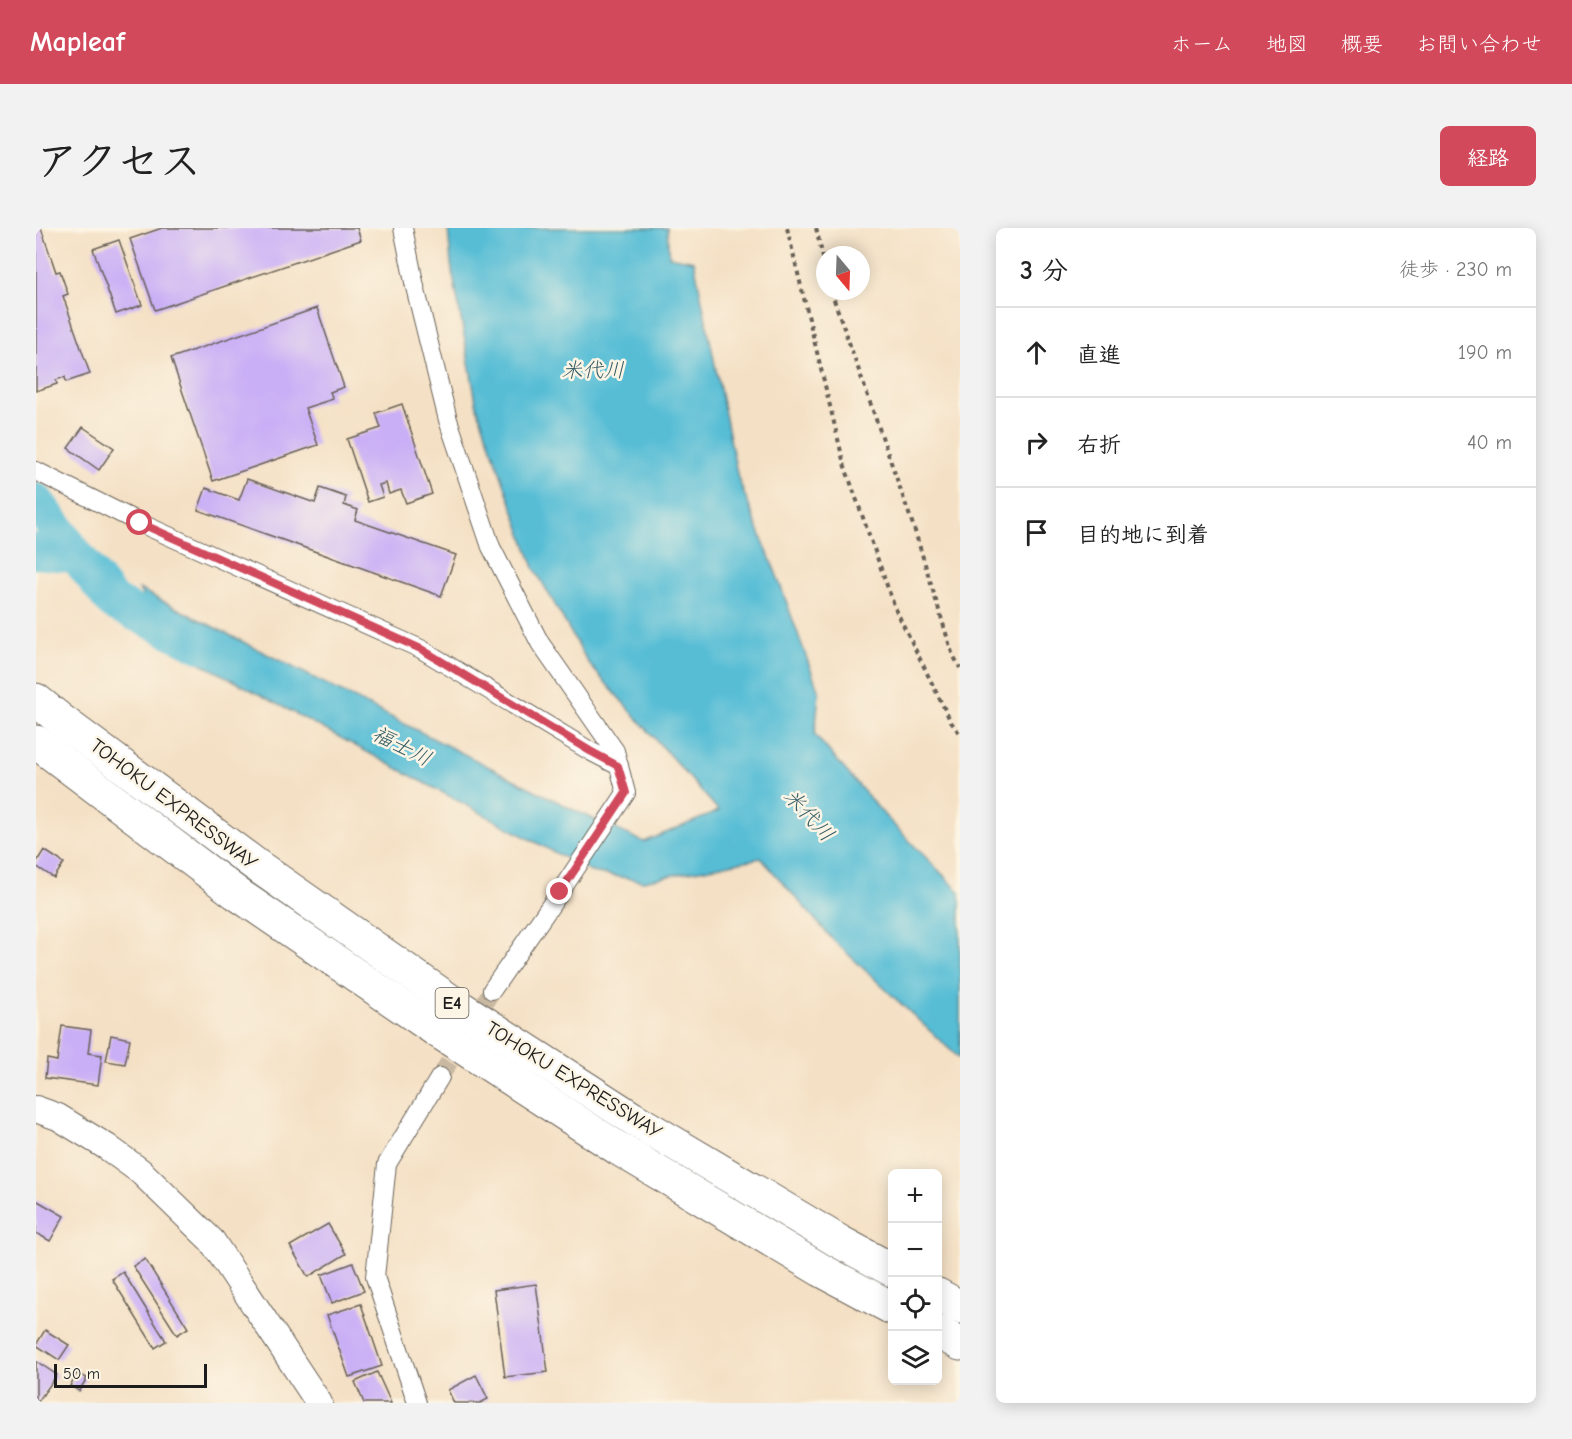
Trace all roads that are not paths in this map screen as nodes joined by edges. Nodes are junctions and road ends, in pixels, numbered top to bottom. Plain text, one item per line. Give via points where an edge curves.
1 (403, 228) edge
2 (36, 471) edge
3 (36, 700) edge
4 (36, 742) edge
5 (618, 766) junction
6 (492, 990) tunnel mouth
7 (440, 1077) tunnel mouth
8 (36, 1109) edge
9 (888, 1268) edge
10 (942, 1297) edge
11 (888, 1306) edge
12 (960, 1307) edge
13 (942, 1334) edge
14 (960, 1344) edge
15 (319, 1403) edge
16 (417, 1403) edge

1 - 5 street via 448,420 491,547 540,643 615,751
2 - 5 street via 140,523 421,649
3 - 9 highway, TOHOKU EXPRESSWAY / E4 via 256,866 452,1002 632,1118
4 - 11 highway, TOHOKU EXPRESSWAY / E4 via 236,892 435,1030 619,1149
5 - 6 street via 626,793
7 - 16 street via 387,1164 375,1276
8 - 15 street via 58,1117 116,1153 212,1241
10 - 12 highway
13 - 14 highway

